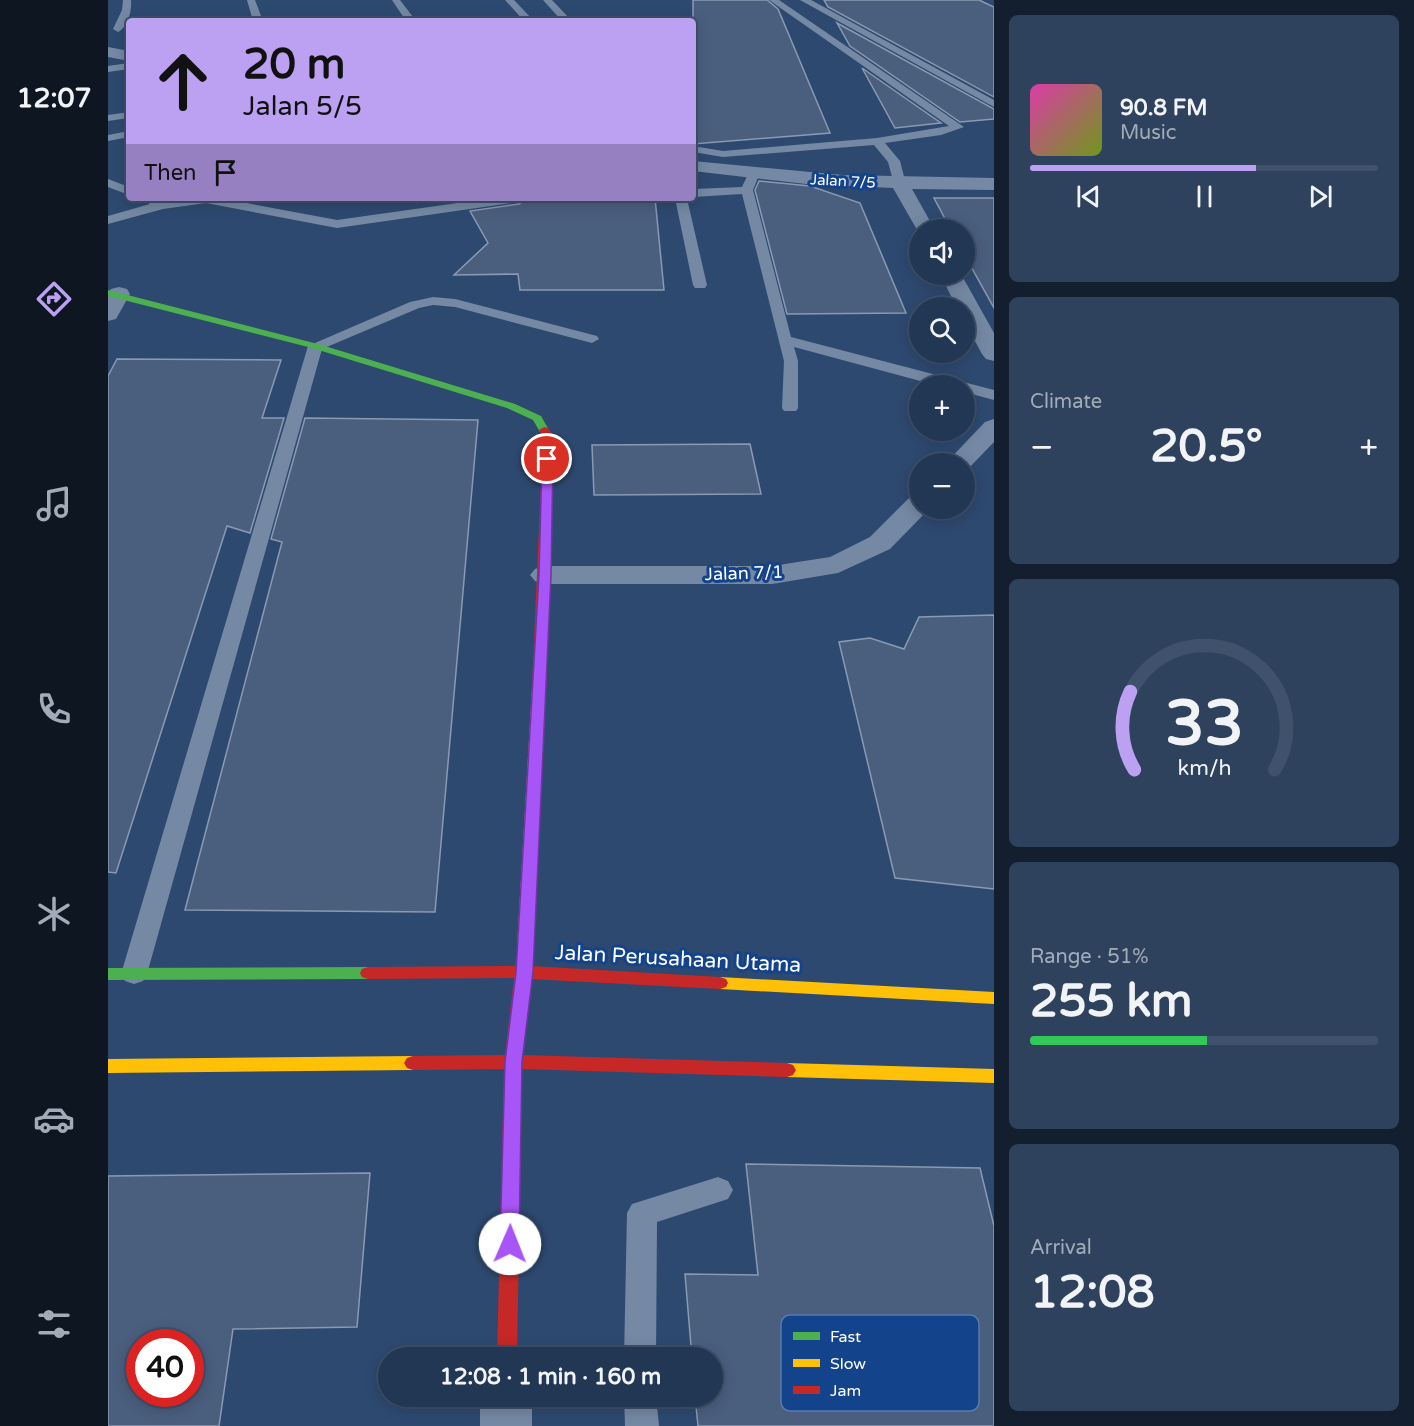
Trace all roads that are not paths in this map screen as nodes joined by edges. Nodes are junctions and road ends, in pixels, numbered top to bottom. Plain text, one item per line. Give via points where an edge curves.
1 (127, 0) edge
2 (251, 0) edge
3 (396, 0) edge
4 (508, 0) edge
5 (547, 0) edge
6 (773, 0) edge
7 (804, 0) edge
8 (257, 18) edge
9 (409, 18) edge
10 (526, 18) edge
11 (564, 18) edge
12 (113, 28) edge
13 (108, 52) edge
14 (126, 55) edge
15 (126, 66) edge
16 (108, 69) edge
17 (994, 104) edge
18 (126, 116) edge
19 (108, 118) edge
20 (126, 135) edge
21 (108, 138) edge
22 (877, 141) junction
23 (696, 150) edge
24 (696, 167) edge
25 (108, 183) edge
26 (750, 183) junction
27 (900, 184) junction
28 (994, 184) edge
29 (126, 190) edge
30 (696, 192) edge
31 (152, 201) edge
32 (191, 201) edge
33 (216, 201) edge
34 (498, 201) edge
35 (683, 201) edge
36 (162, 205) junction
37 (919, 219) edge
38 (108, 220) edge
39 (700, 285) dead end
40 (956, 285) edge
41 (114, 293) edge
42 (108, 314) edge
43 (592, 339) dead end
44 (784, 340) junction
45 (315, 346) junction
46 (994, 354) edge
47 (917, 375) edge
48 (975, 390) edge
49 (994, 395) edge
50 (790, 408) dead end
51 (994, 428) edge
52 (969, 453) edge
53 (909, 514) edge
54 (545, 575) junction
55 (524, 972) junction
56 (108, 974) edge
57 (134, 974) junction
58 (994, 998) edge
59 (513, 1062) junction
60 (108, 1066) edge
61 (994, 1076) edge
62 (718, 1190) dead end
63 (507, 1347) edge
64 (640, 1347) edge
65 (506, 1407) edge
66 (641, 1407) edge
67 (506, 1426) edge
68 (642, 1426) edge

1 - 12 lane via 127,10
2 - 8 lane
3 - 9 lane
4 - 10 lane
5 - 11 lane
6 - 22 lane via 958,127
7 - 17 lane
13 - 14 street
15 - 16 lane
18 - 19 lane
20 - 21 lane
22 - 23 lane via 723,154
22 - 27 lane via 894,161
24 - 26 street, Jalan 7/5
25 - 29 lane
26 - 27 street, Jalan 7/5
26 - 30 lane
26 - 44 lane
27 - 28 street, Jalan 7/5
27 - 37 street
31 - 36 lane
32 - 36 lane
33 - 34 lane via 337,224
35 - 39 lane
36 - 38 lane
40 - 46 street
41 - 42 street
41 - 45 street
43 - 45 lane via 455,303 433,301 415,304
44 - 47 lane
44 - 50 lane via 790,362
45 - 54 street via 511,406 537,418 548,436
45 - 57 lane
48 - 49 lane
51 - 52 street
53 - 54 street, Jalan 7/1 via 880,543 838,564 772,575
54 - 55 street
55 - 57 street, Jalan Perusahaan Utama
55 - 58 street, Jalan Perusahaan Utama
55 - 59 street
56 - 57 street, Jalan Perusahaan Utama
59 - 60 street
59 - 61 street
59 - 63 street
62 - 64 lane via 642,1213
65 - 67 street
66 - 68 lane

